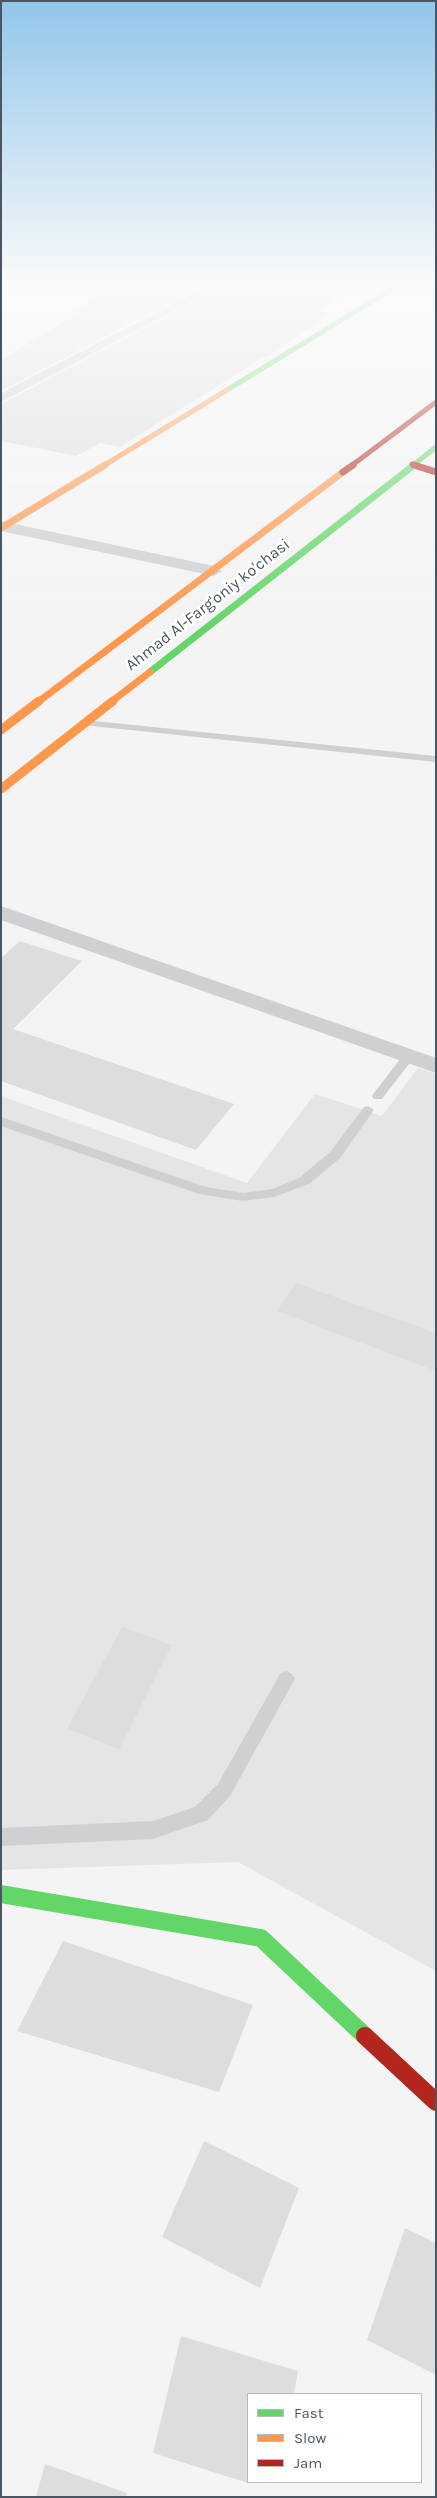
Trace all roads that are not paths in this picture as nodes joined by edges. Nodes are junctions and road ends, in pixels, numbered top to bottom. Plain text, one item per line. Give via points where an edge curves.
1 (216, 397) edge
2 (436, 402) edge
3 (436, 447) edge
4 (412, 464) junction
5 (436, 472) edge
6 (2, 527) edge
7 (214, 571) junction
8 (85, 723) junction
9 (1, 730) edge
10 (436, 759) edge
11 (1, 789) edge
12 (1, 913) edge
13 (408, 1057) junction
14 (436, 1066) edge
15 (378, 1096) dead end
16 (368, 1110) dead end
17 (1, 1121) edge
18 (286, 1679) dead end
19 (1, 1837) edge
20 (1, 1894) edge
21 (436, 2101) edge

1 - 6 main road
2 - 7 main road, Ahmad Al-Farg'oniy ko'chasi
3 - 4 main road, Ahmad Al-Farg'oniy ko'chasi
4 - 5 main road
4 - 8 main road, Ahmad Al-Farg'oniy ko'chasi
6 - 7 street
7 - 9 main road, Ahmad Al-Farg'oniy ko'chasi
8 - 10 lane
8 - 11 main road, Ahmad Al-Farg'oniy ko'chasi
12 - 13 street
13 - 14 street
13 - 15 lane
16 - 17 lane via 335,1155 304,1180 274,1193 243,1197 204,1191
18 - 19 lane via 224,1790 201,1814 153,1830
20 - 21 main road via 261,1938

